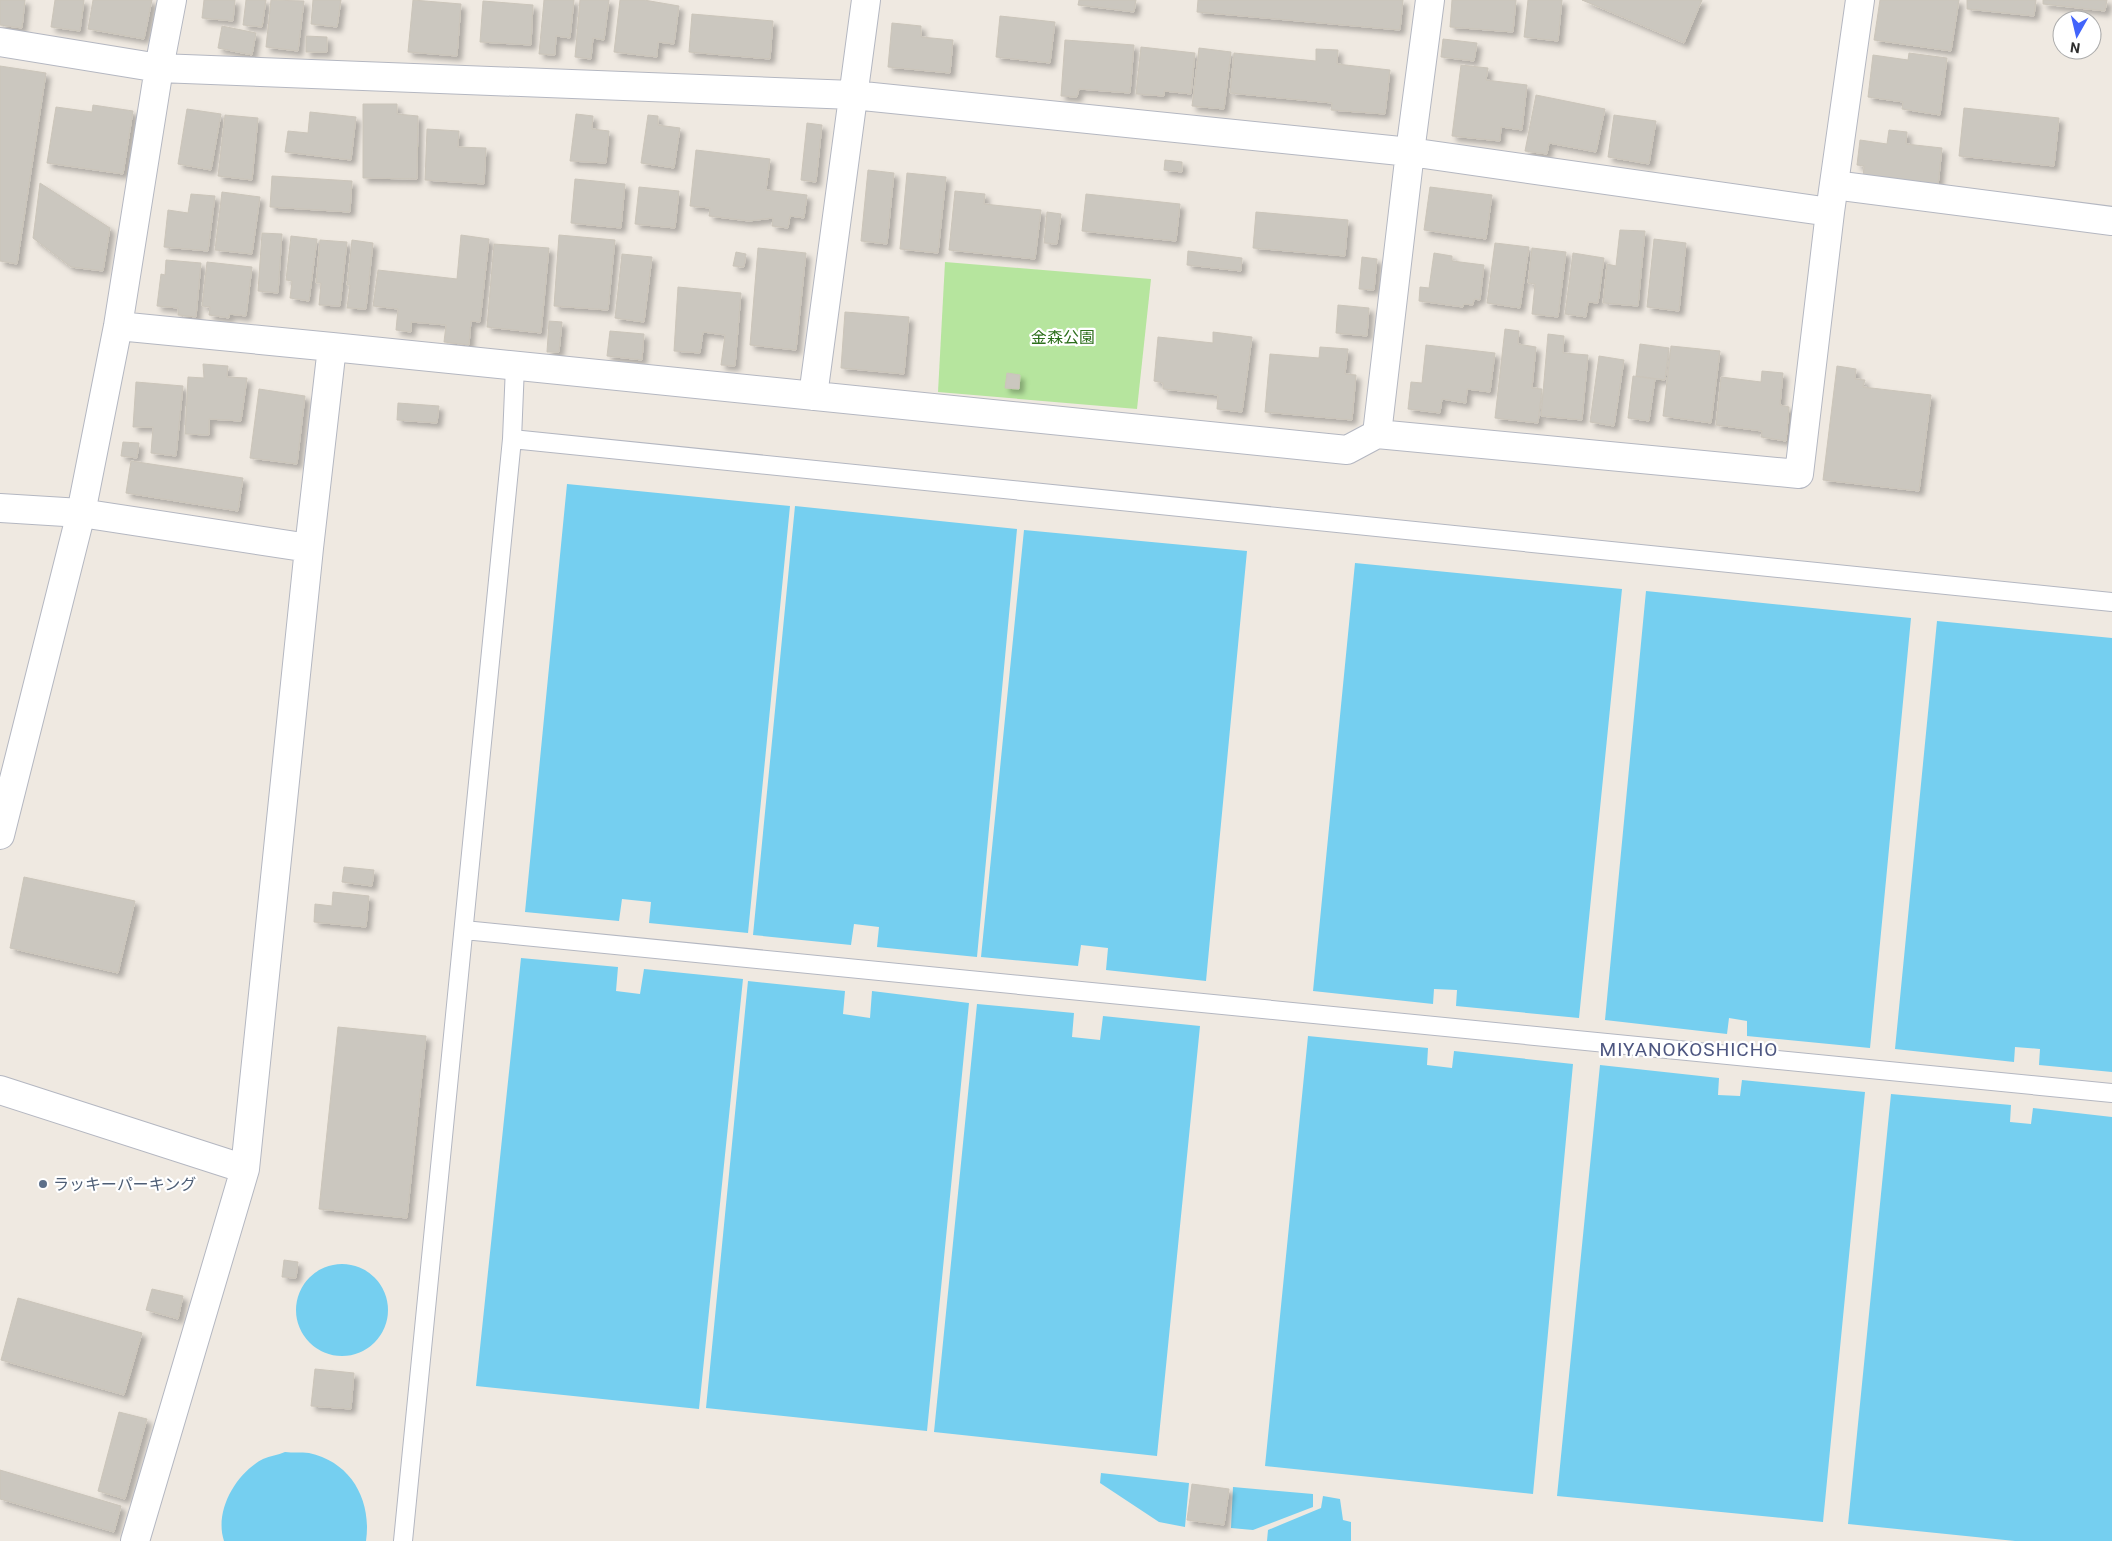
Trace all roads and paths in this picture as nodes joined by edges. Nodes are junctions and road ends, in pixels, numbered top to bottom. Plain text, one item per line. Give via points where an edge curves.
1 (172, 0) edge
2 (866, 0) edge
3 (1430, 0) edge
4 (1860, 0) edge
5 (0, 42) edge
6 (159, 68) junction
7 (853, 95) junction
8 (1410, 152) junction
9 (1834, 184) junction
10 (1830, 212) junction
11 (2112, 221) edge
12 (118, 326) junction
13 (332, 347) junction
14 (515, 366) junction
15 (813, 396) junction
16 (1377, 434) junction
17 (512, 439) junction
18 (0, 508) edge
19 (81, 513) junction
20 (309, 548) junction
21 (2112, 602) edge
22 (6, 784) edge
23 (0, 835) edge
24 (464, 930) junction
25 (0, 1090) edge
26 (2112, 1093) edge
27 (245, 1169) junction
28 (135, 1541) edge
29 (403, 1541) edge

1 - 6 street
2 - 7 street
3 - 8 street
4 - 9 street
5 - 6 street
6 - 7 street
6 - 12 street
7 - 8 street
7 - 15 street
8 - 10 street
8 - 16 street
9 - 10 street
9 - 11 street
10 - 16 street via 1799,474
12 - 13 street
12 - 19 street
13 - 14 street
13 - 20 street
14 - 15 street
14 - 17 lane
15 - 16 street via 1348,450
17 - 21 lane
17 - 24 lane
18 - 19 street
19 - 20 street
19 - 22 street
20 - 27 street
22 - 23 street
24 - 26 lane
24 - 29 lane
25 - 27 street
27 - 28 street

